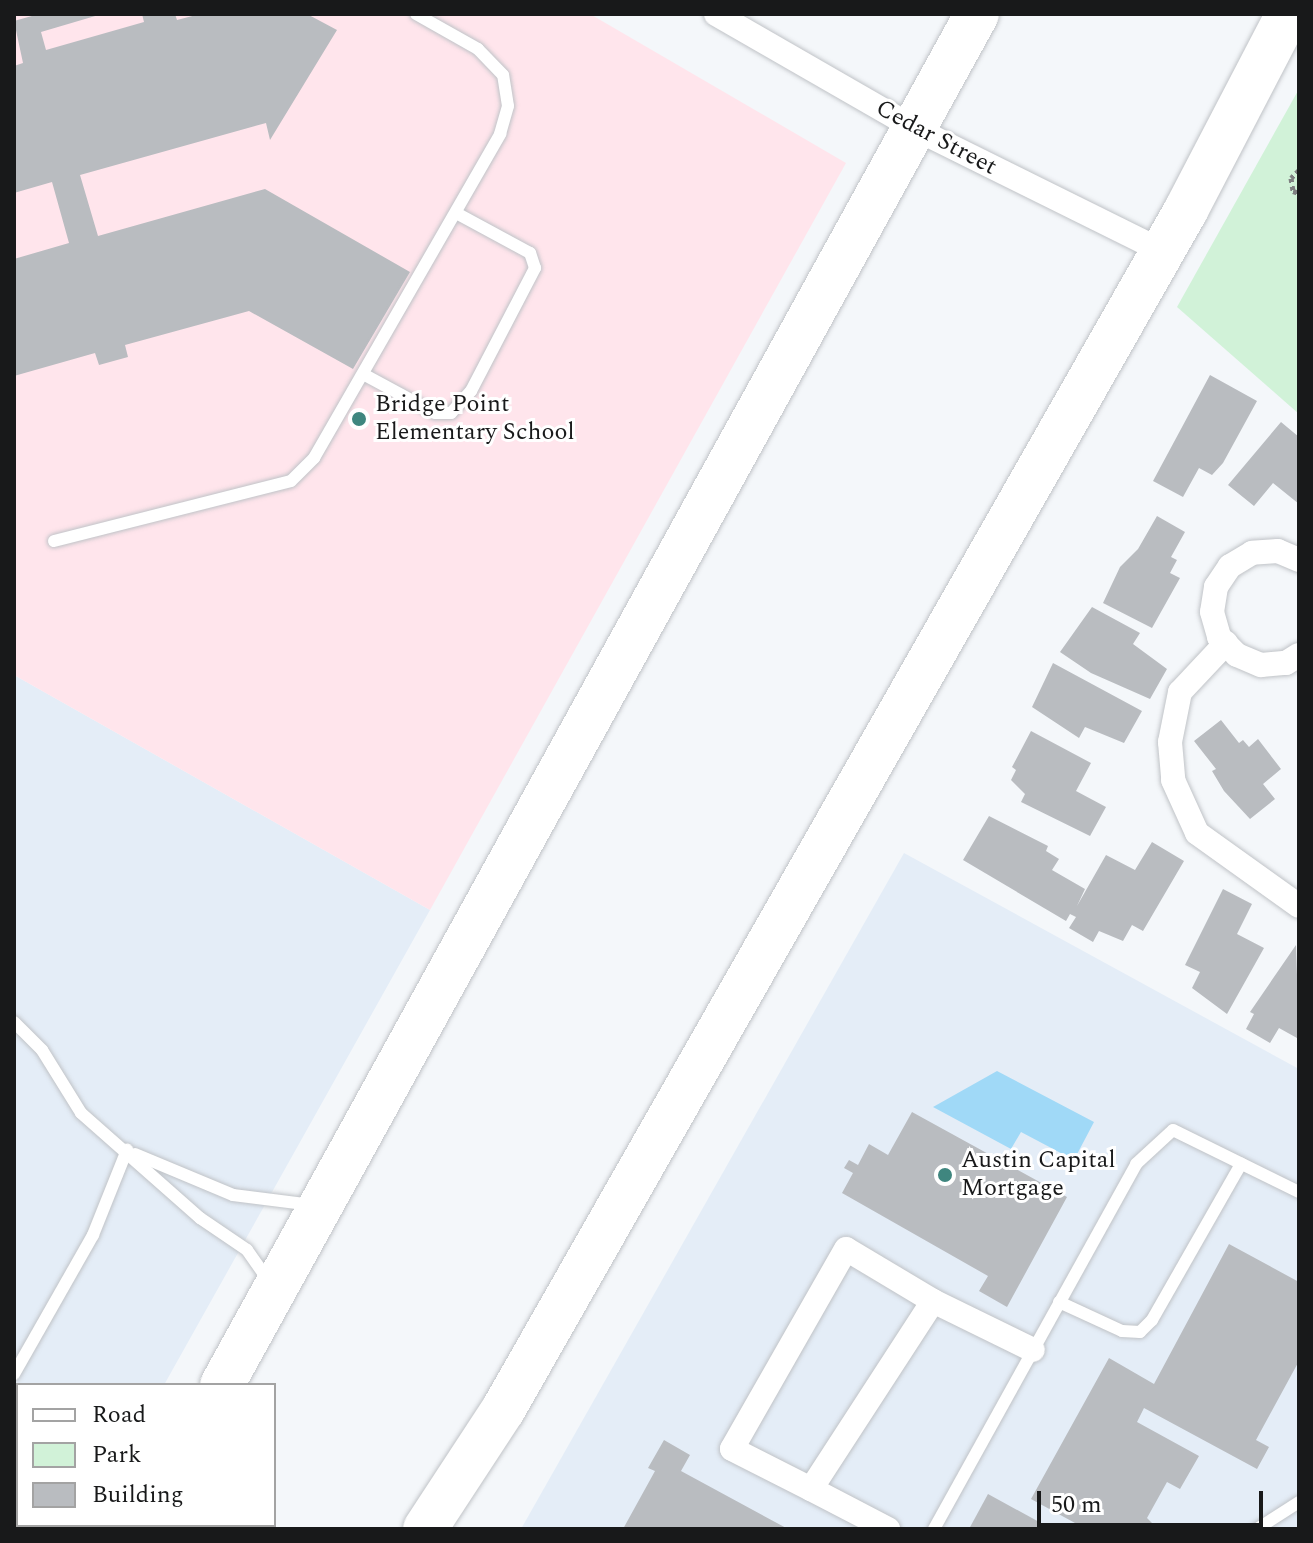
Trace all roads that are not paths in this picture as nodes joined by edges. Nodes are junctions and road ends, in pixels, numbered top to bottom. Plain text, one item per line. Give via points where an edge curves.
1 (416, 14) edge
2 (716, 14) edge
3 (977, 14) edge
4 (1288, 14) edge
5 (916, 129) junction
6 (456, 213) junction
7 (1162, 251) junction
8 (363, 374) junction
9 (54, 541) dead end
10 (1299, 560) edge
11 (1226, 643) junction
12 (1299, 655) edge
13 (1299, 906) edge
14 (14, 1022) edge
15 (127, 1150) junction
16 (1241, 1164) junction
17 (1299, 1192) edge
18 (323, 1203) junction
19 (275, 1290) junction
20 (933, 1301) junction
21 (1059, 1302) junction
22 (1033, 1350) junction
23 (14, 1374) edge
24 (223, 1383) edge
25 (811, 1489) junction
26 (1299, 1502) edge
27 (425, 1529) edge
28 (888, 1529) edge
29 (934, 1529) edge
30 (1257, 1529) edge

1 - 6 lane via 478,49 503,75 508,106 500,134
2 - 5 street, Cedar Street
3 - 5 highway
4 - 7 highway
5 - 7 street, Cedar Street
5 - 18 highway
6 - 8 lane
6 - 8 lane via 530,253 535,268 471,391 451,413 435,413
7 - 27 highway via 503,1410
8 - 9 lane via 314,458 291,481
10 - 11 street via 1278,551 1252,553 1230,566 1216,587 1212,612
11 - 12 street via 1237,655 1261,665 1286,663
11 - 13 street via 1180,692 1170,742 1173,780 1197,833
14 - 15 lane via 42,1050 81,1113
15 - 18 lane via 233,1195 308,1206
15 - 19 lane via 200,1218 247,1250
15 - 23 lane via 93,1235
16 - 17 lane
16 - 21 lane via 1152,1320 1140,1332 1122,1331
16 - 21 lane via 1173,1130 1136,1164
18 - 19 highway
19 - 24 highway
20 - 22 street
20 - 25 street
20 - 25 street via 846,1249 732,1449
21 - 22 lane
22 - 29 lane
25 - 28 street
26 - 30 lane

